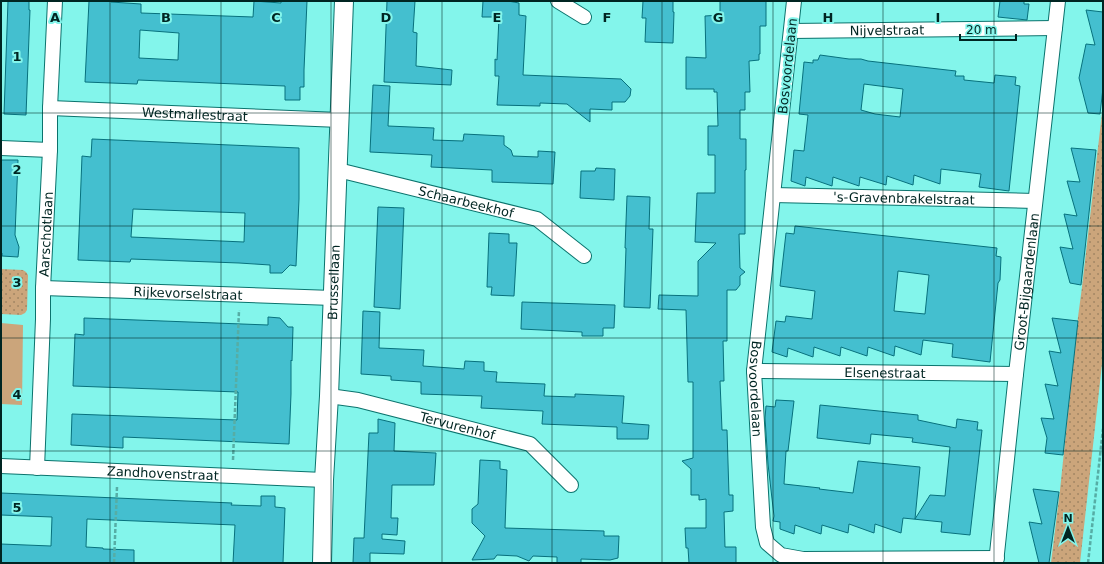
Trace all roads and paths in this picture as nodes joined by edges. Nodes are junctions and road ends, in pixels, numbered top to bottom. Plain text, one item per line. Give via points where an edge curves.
1 (55, 1) edge
2 (344, 1) edge
3 (558, 1) edge
4 (794, 1) edge
5 (1058, 1) edge
6 (584, 18) dead end
7 (1055, 28) junction
8 (791, 31) junction
9 (50, 108) junction
10 (340, 120) junction
11 (1, 148) edge
12 (50, 150) junction
13 (338, 170) junction
14 (773, 195) junction
15 (1035, 201) junction
16 (584, 256) dead end
17 (43, 288) junction
18 (333, 298) junction
19 (239, 313) dead end
20 (754, 371) junction
21 (1016, 374) junction
22 (329, 396) junction
23 (1103, 429) edge
24 (234, 458) dead end
25 (1, 466) edge
26 (37, 468) junction
27 (118, 470) junction
28 (324, 480) junction
29 (570, 485) dead end
30 (997, 560) edge
31 (114, 563) edge
32 (322, 563) edge
33 (1088, 563) edge

1 - 9 street, Aarschotlaan
2 - 10 street, Brussellaan
3 - 6 street
4 - 8 street, Bosvoordelaan
5 - 7 street, Groot-Bijgaardenlaan
7 - 8 street, Nijvelstraat
7 - 15 street, Groot-Bijgaardenlaan
8 - 14 street, Bosvoordelaan
9 - 10 street, Westmallestraat
9 - 12 street, Aarschotlaan
10 - 13 street, Brussellaan
11 - 12 street
12 - 17 street, Aarschotlaan
13 - 16 street, Schaarbeekhof via 537,219
13 - 18 street, Brussellaan
14 - 15 street, 's-Gravenbrakelstraat
14 - 20 street, Bosvoordelaan
15 - 21 street, Groot-Bijgaardenlaan
17 - 18 street, Rijkevorselstraat
17 - 26 street, Aarschotlaan
18 - 22 street, Brussellaan
19 - 24 path
20 - 21 street, Elsenestraat
20 - 30 street, Bosvoordelaan via 763,527 767,543 781,555 803,559
21 - 30 street, Groot-Bijgaardenlaan
22 - 28 street, Brussellaan
22 - 29 street, Tervurenhof via 358,400 530,444
23 - 33 path
25 - 26 street, Zandhovenstraat
26 - 27 street, Zandhovenstraat
27 - 28 street, Zandhovenstraat
27 - 31 path
28 - 32 street, Brussellaan

